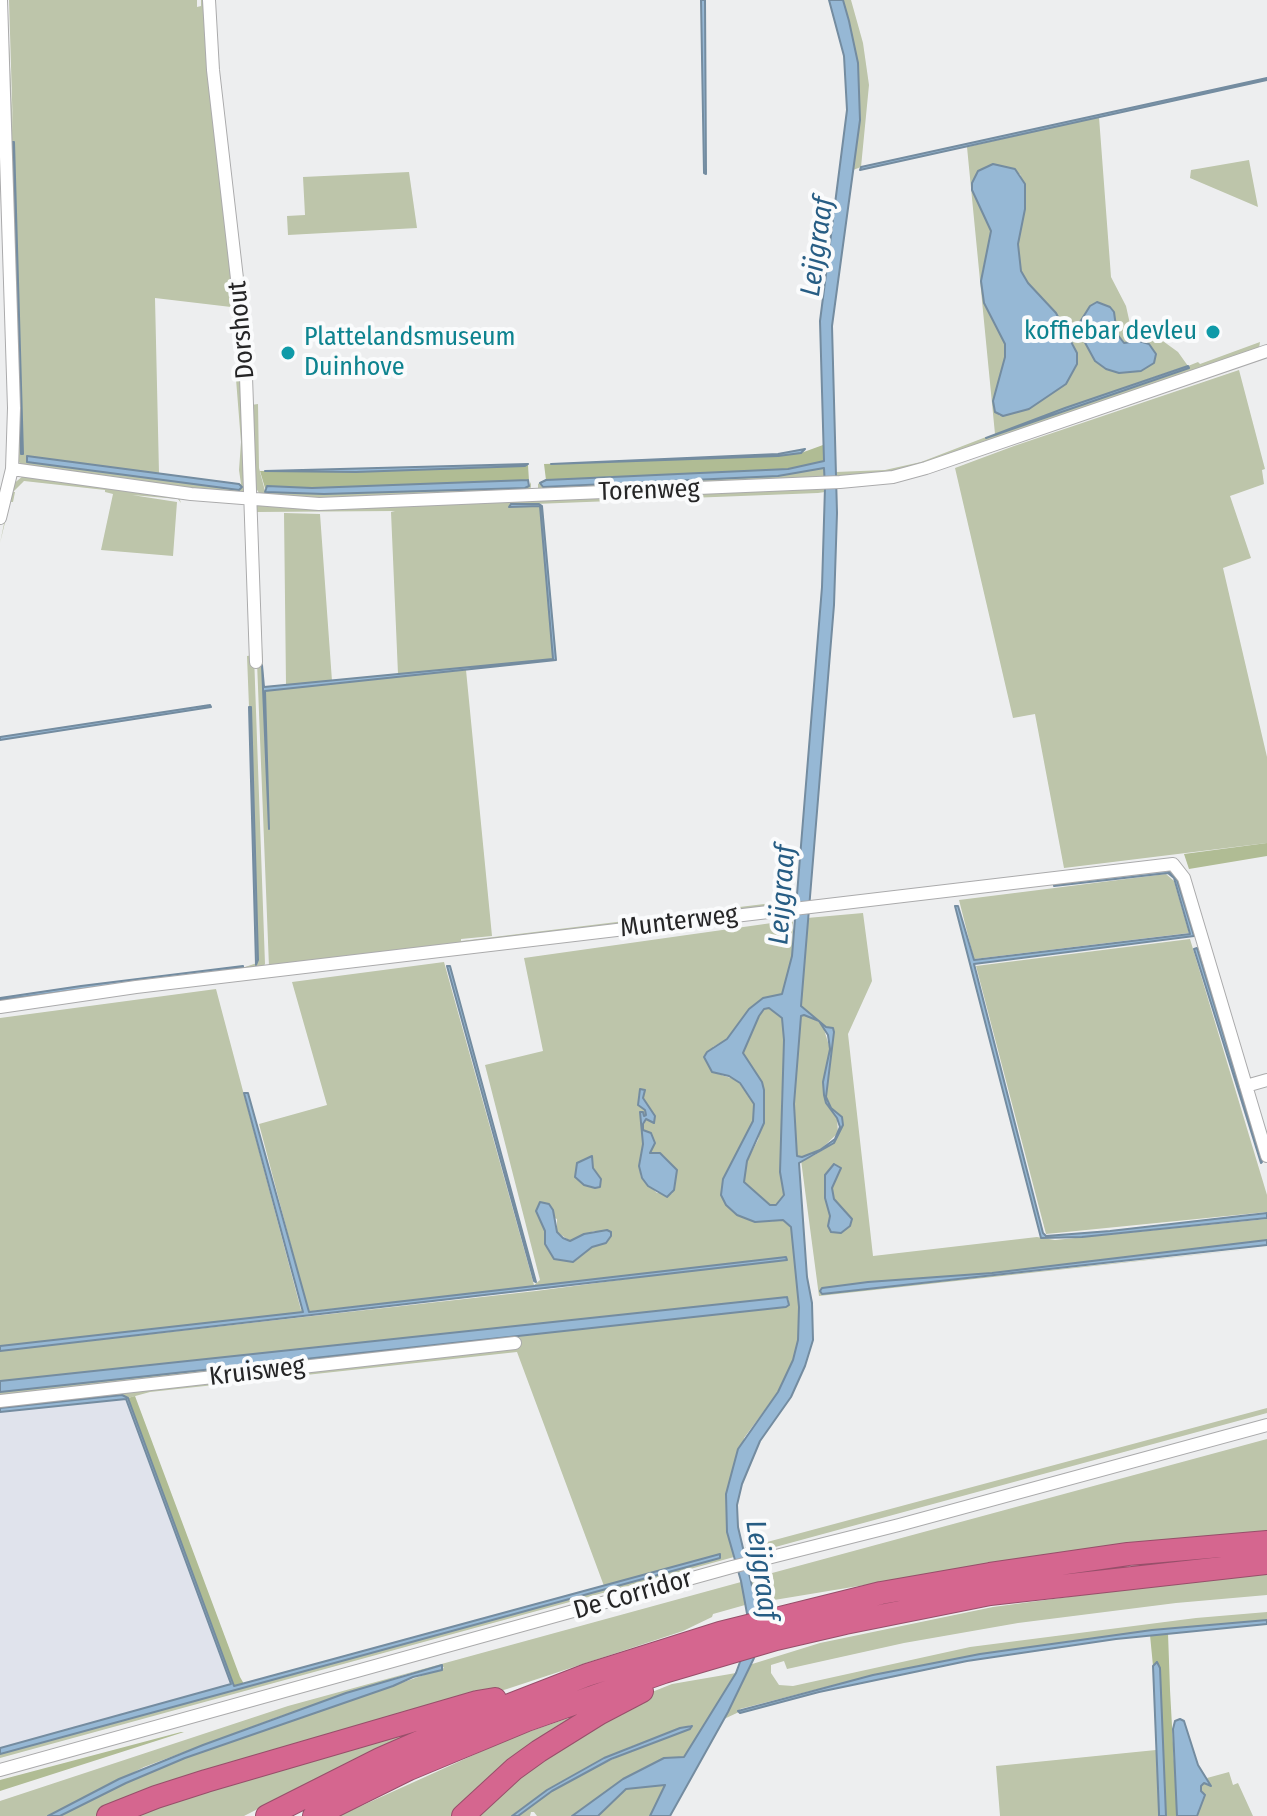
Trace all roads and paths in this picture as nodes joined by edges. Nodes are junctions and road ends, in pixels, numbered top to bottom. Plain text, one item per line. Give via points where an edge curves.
1 (1, 0) edge
2 (209, 0) edge
3 (1267, 351) edge
4 (12, 469) junction
5 (250, 500) junction
6 (2, 502) edge
7 (0, 518) edge
8 (256, 662) dead end
9 (0, 1007) edge
10 (1267, 1080) edge
11 (1246, 1086) junction
12 (1267, 1156) edge
13 (515, 1343) dead end
14 (0, 1401) edge
15 (1267, 1425) edge
16 (1267, 1542) edge
17 (1267, 1563) edge
18 (777, 1628) junction
19 (710, 1658) junction
20 (536, 1694) junction
21 (0, 1770) edge
22 (108, 1816) edge
23 (267, 1816) edge
24 (314, 1816) edge
25 (463, 1816) edge

1 - 4 street
2 - 5 street, Dorshout via 245,348
3 - 5 street, Torenweg via 893,477 319,504
4 - 5 street, Torenweg
4 - 6 street
5 - 8 street, Dorshout
6 - 7 street
9 - 11 street, Munterweg via 1173,864 1184,878
10 - 11 street
11 - 12 street, Munterweg
13 - 14 street, Kruisweg
15 - 21 street, De Corridor
16 - 18 highway via 1128,1554 881,1593
17 - 18 highway via 990,1594 859,1620
18 - 19 highway
18 - 20 highway via 720,1633
19 - 24 highway via 527,1720
19 - 25 highway via 565,1733 514,1769
20 - 22 highway via 462,1706 206,1781
20 - 23 highway via 417,1742

